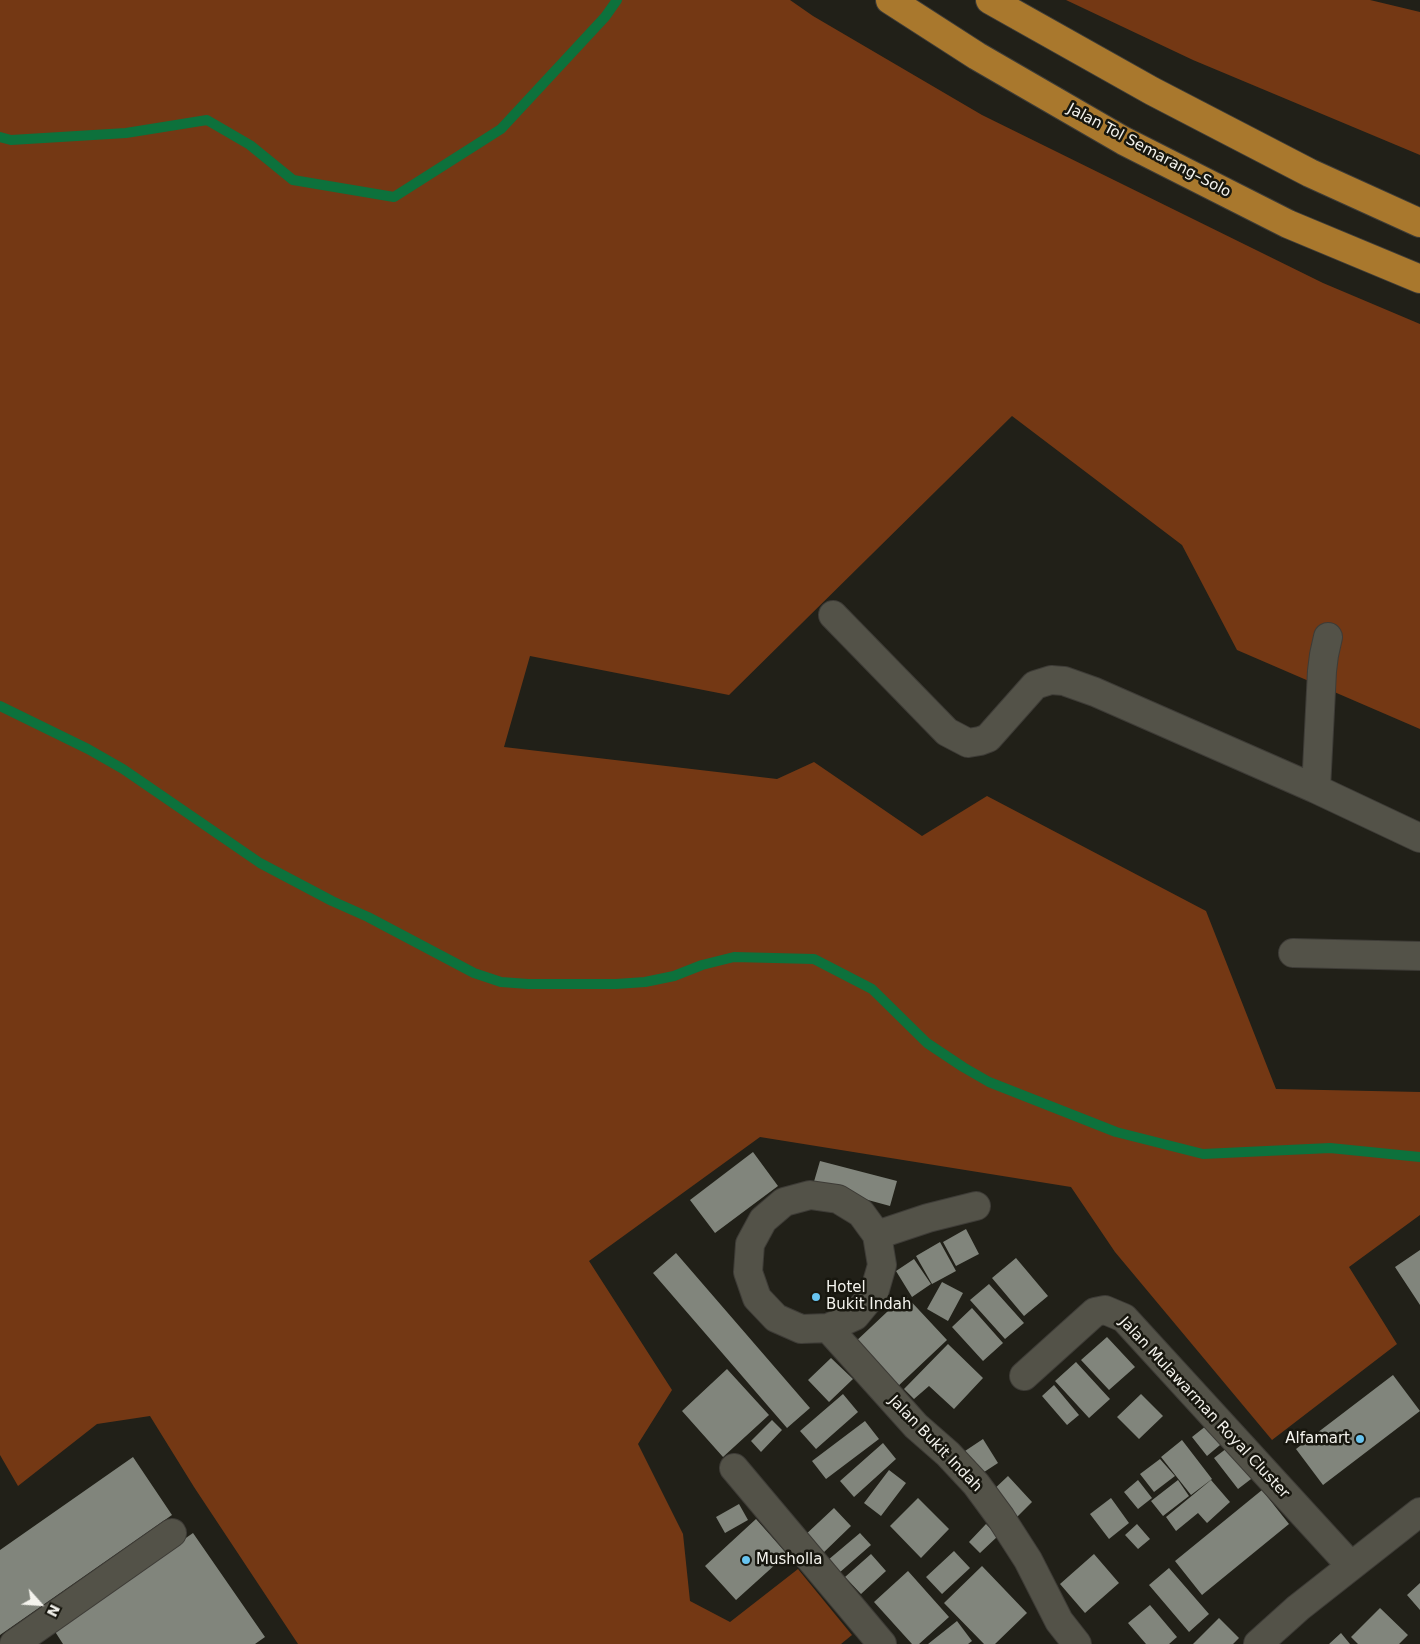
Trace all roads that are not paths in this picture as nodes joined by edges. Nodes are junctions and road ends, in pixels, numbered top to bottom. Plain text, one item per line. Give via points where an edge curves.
1 (890, 0) edge
2 (990, 0) edge
3 (1420, 223) edge
4 (1420, 279) edge
5 (833, 615) dead end
6 (1328, 637) dead end
7 (1316, 789) junction
8 (1420, 838) edge
9 (1293, 954) dead end
10 (1420, 956) edge
11 (976, 1206) dead end
12 (877, 1235) junction
13 (828, 1328) junction
14 (1024, 1376) dead end
15 (734, 1468) dead end
16 (1420, 1512) edge
17 (172, 1533) dead end
18 (1351, 1566) junction
19 (42, 1636) edge
20 (14, 1644) edge
21 (882, 1644) edge
22 (1076, 1644) edge
23 (1258, 1644) edge

1 - 4 highway, Jalan Tol Semarang–Solo via 977,56 1124,141 1288,224
2 - 3 highway via 1152,91 1310,173
5 - 7 street via 947,732 968,743 988,738 1035,685 1051,680 1064,681
6 - 7 street via 1322,671
7 - 8 street
9 - 10 street
11 - 12 street
12 - 13 street via 882,1265 874,1293 855,1316
12 - 13 street via 861,1213 838,1199 810,1195 784,1202 763,1220 750,1244 748,1272 757,1298 776,1318 801,1329
13 - 22 street, Jalan Bukit Indah via 916,1426 976,1484 1028,1560 1059,1620
14 - 18 street, Jalan Mulawarman Royal Cluster via 1096,1312 1105,1310 1124,1318
15 - 21 street
16 - 18 street
17 - 19 street
18 - 23 street
19 - 20 street

